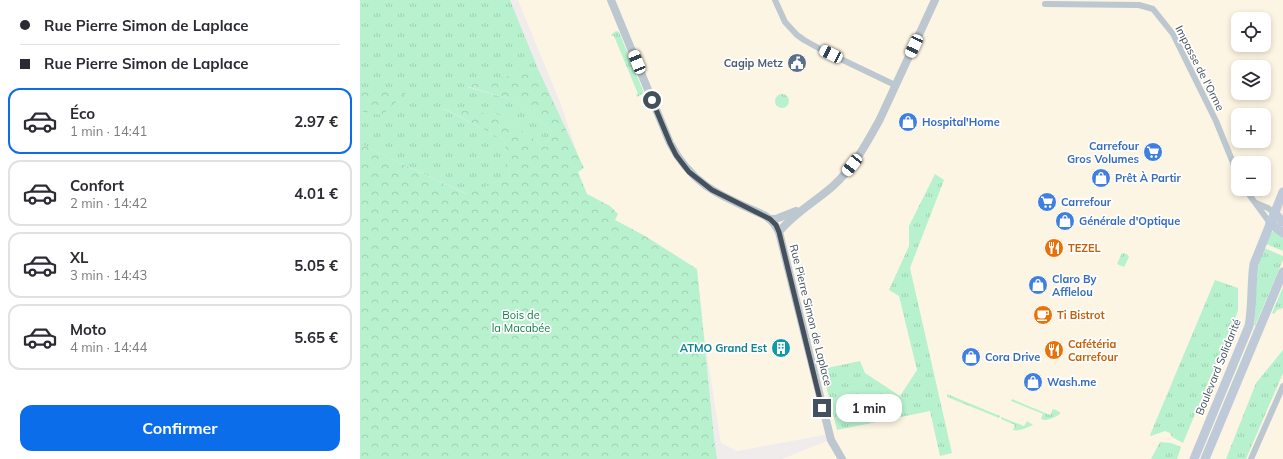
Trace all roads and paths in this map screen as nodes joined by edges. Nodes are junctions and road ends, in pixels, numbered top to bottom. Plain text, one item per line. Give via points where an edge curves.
1 (611, 0) edge
2 (775, 0) edge
3 (935, 0) edge
4 (1045, 4) dead end
5 (895, 85) junction
6 (1231, 157) edge
7 (1283, 192) edge
8 (1250, 196) edge
9 (1254, 202) junction
10 (804, 208) junction
11 (1274, 213) junction
12 (770, 219) junction
13 (1283, 222) edge
14 (1270, 223) junction
15 (779, 232) junction
16 (1283, 233) edge
17 (1283, 272) edge
18 (1283, 386) edge
19 (842, 459) edge
20 (1194, 459) edge
21 (1205, 459) edge
22 (1251, 459) edge

1 - 12 street, Rue Pierre Simon de Laplace via 670,143 681,163 698,181 712,190
2 - 5 street via 785,22 804,40
3 - 5 street
4 - 6 street, Impasse de l'Orme via 1139,5 1152,9 1169,28 1180,46
5 - 10 street via 857,158 833,186
7 - 11 main road, Boulevard Solidarité
8 - 9 street
9 - 11 street
9 - 14 street
10 - 12 street
10 - 15 street
11 - 13 main road
11 - 14 main road, Boulevard Solidarité
12 - 15 street, Rue Pierre Simon de Laplace
14 - 16 main road
14 - 20 main road, Boulevard Solidarité via 1254,264 1249,326
15 - 19 street, Rue Pierre Simon de Laplace via 831,440
17 - 21 main road, Boulevard Solidarité
18 - 22 street

